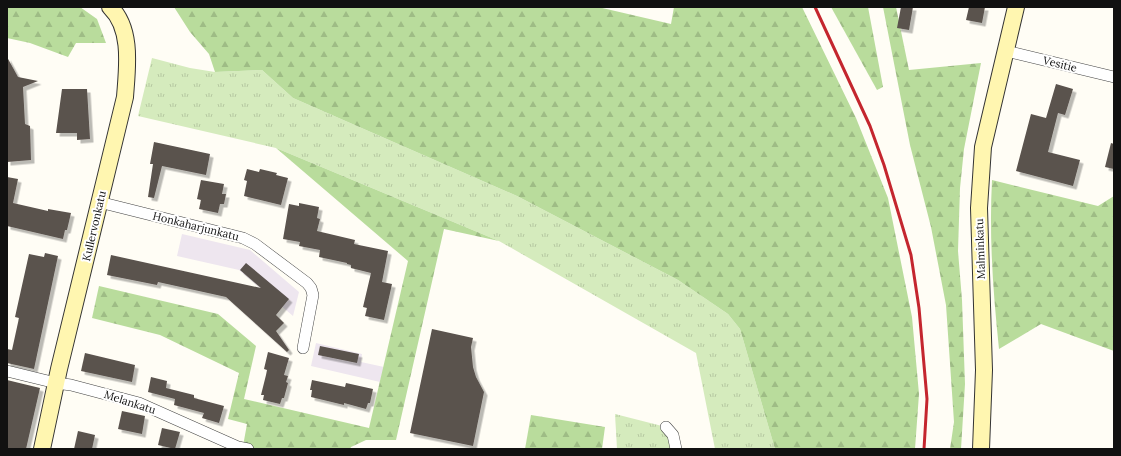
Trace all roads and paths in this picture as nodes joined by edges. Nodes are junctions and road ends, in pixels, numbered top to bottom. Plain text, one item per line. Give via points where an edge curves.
1 (1016, 7) edge
2 (115, 8) edge
3 (1006, 51) junction
4 (1114, 77) edge
5 (99, 202) junction
6 (303, 348) dead end
7 (7, 371) edge
8 (56, 383) junction
9 (666, 427) dead end
10 (42, 449) edge
11 (248, 449) edge
12 (676, 449) edge
13 (981, 449) edge

1 - 3 main road, Malminkatu
2 - 5 main road, Kullervonkatu via 127,42 125,97
3 - 4 street, Vesitie
3 - 13 main road, Malminkatu via 983,147 979,208 984,370
5 - 6 street, Honkaharjunkatu via 243,238 255,244 311,288 313,295
5 - 8 main road, Kullervonkatu
7 - 8 street, Melankatu
8 - 10 main road, Kullervonkatu
8 - 11 street, Melankatu via 139,403 238,447
9 - 12 street via 673,435

